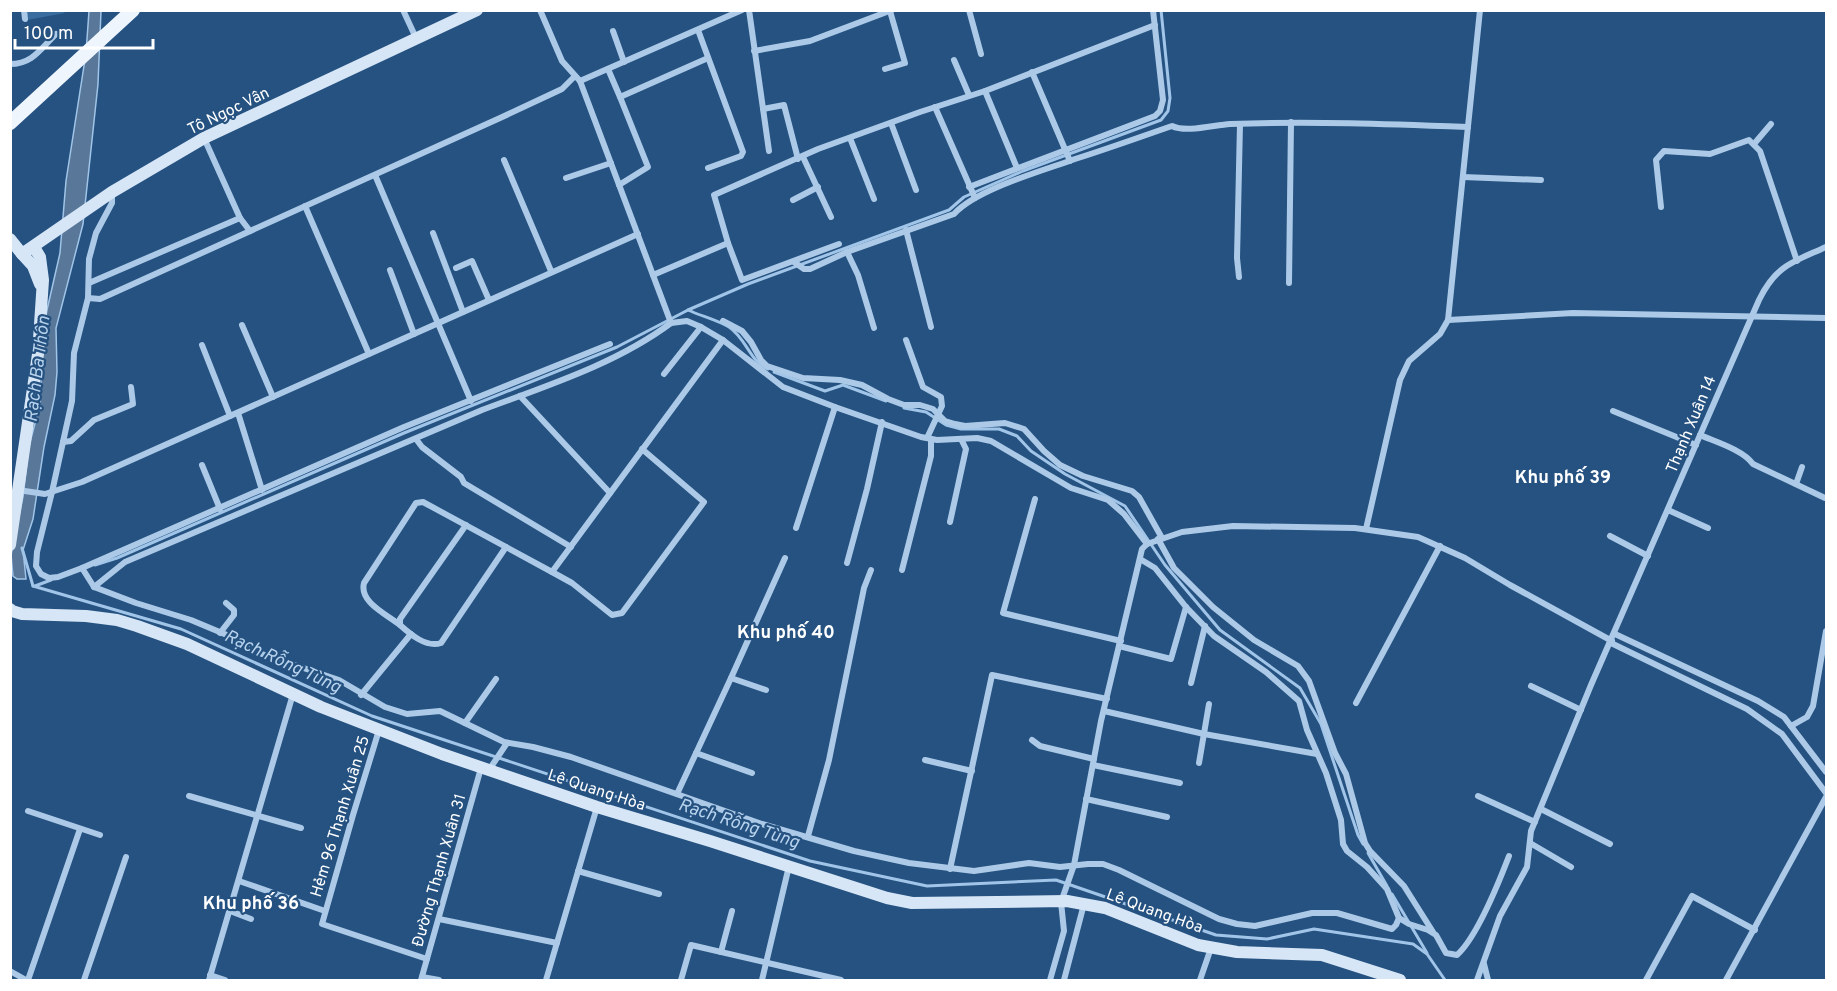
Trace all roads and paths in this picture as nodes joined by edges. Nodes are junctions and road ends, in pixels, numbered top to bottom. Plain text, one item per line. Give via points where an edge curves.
1 (24, 10) edge
2 (403, 10) edge
3 (477, 10) edge
4 (540, 10) edge
5 (742, 10) edge
6 (749, 10) edge
7 (969, 10) edge
8 (1153, 10) edge
9 (1480, 10) edge
10 (891, 11) edge
11 (130, 13) edge
12 (25, 18) dead end
13 (1155, 25) junction
14 (698, 30) junction
15 (613, 31) dead end
16 (56, 34) dead end
17 (416, 39) junction
18 (754, 51) junction
19 (981, 54) dead end
20 (708, 58) junction
21 (954, 60) dead end
22 (624, 62) junction
23 (10, 64) edge
24 (608, 69) junction
25 (885, 69) dead end
26 (1032, 72) junction
27 (575, 76) junction
28 (580, 81) junction
29 (985, 91) junction
30 (969, 95) junction
31 (620, 97) junction
32 (935, 106) junction
33 (763, 109) junction
34 (1291, 122) junction
35 (10, 123) edge
36 (891, 123) junction
37 (1240, 124) junction
38 (1771, 124) dead end
39 (1468, 127) junction
40 (204, 138) junction
41 (850, 138) junction
42 (1754, 144) junction
43 (1065, 150) junction
44 (769, 151) dead end
45 (800, 158) junction
46 (504, 160) dead end
47 (1070, 161) junction
48 (610, 164) junction
49 (708, 168) dead end
50 (1017, 168) junction
51 (375, 175) junction
52 (1463, 177) junction
53 (566, 178) dead end
54 (1541, 180) dead end
55 (619, 185) junction
56 (818, 187) junction
57 (916, 190) dead end
58 (112, 192) junction
59 (972, 193) junction
60 (874, 199) dead end
61 (793, 200) dead end
62 (305, 206) junction
63 (1661, 207) dead end
64 (831, 217) dead end
65 (241, 218) junction
66 (250, 230) junction
67 (906, 230) junction
68 (433, 233) dead end
69 (638, 234) junction
70 (728, 243) junction
71 (839, 244) dead end
72 (34, 247) junction
73 (1827, 247) edge
74 (15, 248) edge
75 (847, 252) junction
76 (1797, 261) junction
77 (795, 263) junction
78 (456, 268) dead end
79 (390, 270) dead end
80 (551, 271) junction
81 (653, 275) junction
82 (1239, 277) dead end
83 (89, 282) junction
84 (1289, 283) dead end
85 (43, 290) junction
86 (88, 298) junction
87 (489, 300) junction
88 (463, 312) junction
89 (1752, 316) junction
90 (1827, 318) edge
91 (1448, 320) junction
92 (723, 321) dead end
93 (671, 322) junction
94 (439, 323) junction
95 (242, 325) dead end
96 (701, 327) junction
97 (931, 327) dead end
98 (874, 328) dead end
99 (414, 334) junction
100 (723, 340) junction
101 (906, 340) dead end
102 (610, 344) dead end
103 (202, 345) dead end
104 (369, 354) junction
105 (664, 374) dead end
106 (131, 387) dead end
107 (514, 392) junction
108 (273, 398) junction
109 (471, 401) junction
110 (835, 407) junction
111 (1613, 411) dead end
112 (238, 413) junction
113 (938, 415) junction
114 (231, 416) junction
115 (882, 422) junction
116 (1700, 435) junction
117 (929, 438) junction
118 (416, 439) junction
119 (962, 439) junction
120 (63, 442) junction
121 (1696, 445) junction
122 (642, 449) junction
123 (202, 465) dead end
124 (1802, 467) dead end
125 (1796, 484) junction
126 (21, 490) junction
127 (262, 490) junction
128 (52, 492) junction
129 (610, 493) junction
130 (1825, 498) dead end
131 (1035, 499) dead end
132 (220, 509) junction
133 (1668, 510) junction
134 (950, 522) dead end
135 (466, 525) junction
136 (796, 528) dead end
137 (1708, 528) dead end
138 (1366, 529) junction
139 (1610, 536) dead end
140 (1158, 539) junction
141 (1147, 544) junction
142 (10, 545) edge
143 (1440, 546) junction
144 (506, 547) junction
145 (571, 547) junction
146 (1648, 556) junction
147 (785, 558) dead end
148 (1140, 559) junction
149 (847, 563) dead end
150 (82, 568) junction
151 (871, 570) dead end
152 (902, 570) dead end
153 (552, 572) junction
154 (94, 587) junction
155 (226, 603) dead end
156 (1186, 607) junction
157 (11, 611) edge
158 (400, 625) junction
159 (1205, 626) junction
160 (222, 630) junction
161 (1827, 632) edge
162 (411, 634) junction
163 (1613, 639) junction
164 (1120, 643) junction
165 (731, 678) junction
166 (496, 679) dead end
167 (1191, 683) dead end
168 (1531, 686) dead end
169 (766, 690) dead end
170 (293, 694) junction
171 (362, 694) junction
172 (1107, 699) junction
173 (1356, 703) dead end
174 (1209, 705) dead end
175 (1581, 710) junction
176 (1104, 711) junction
177 (465, 723) junction
178 (1791, 726) junction
179 (379, 730) junction
180 (1204, 734) junction
181 (1032, 741) dead end
182 (505, 746) junction
183 (696, 753) junction
184 (1317, 754) junction
185 (925, 760) dead end
186 (1094, 762) junction
187 (1199, 764) dead end
188 (488, 767) junction
189 (972, 771) junction
190 (1827, 772) edge
191 (752, 773) dead end
192 (1179, 783) dead end
193 (677, 794) junction
194 (1827, 795) edge
195 (189, 796) dead end
196 (1478, 796) dead end
197 (1086, 799) junction
198 (597, 807) junction
199 (1540, 809) junction
200 (28, 811) dead end
201 (258, 816) junction
202 (1167, 817) dead end
203 (1535, 822) junction
204 (301, 828) dead end
205 (80, 829) junction
206 (100, 835) dead end
207 (807, 836) junction
208 (1530, 843) junction
209 (1610, 844) dead end
210 (1509, 856) dead end
211 (126, 857) dead end
212 (789, 866) junction
213 (1571, 867) dead end
214 (1073, 868) junction
215 (950, 869) junction
216 (578, 871) junction
217 (239, 881) junction
218 (659, 894) dead end
219 (1064, 900) junction
220 (1084, 903) junction
221 (230, 911) junction
222 (325, 911) junction
223 (732, 911) dead end
224 (1399, 918) junction
225 (251, 919) dead end
226 (439, 919) junction
227 (1755, 930) junction
228 (1435, 935) junction
229 (557, 943) junction
230 (1211, 948) junction
231 (721, 952) junction
232 (427, 959) junction
233 (1484, 962) junction
234 (767, 963) junction
235 (10, 971) edge
236 (210, 978) edge
237 (422, 979) edge
238 (1477, 980) edge
239 (27, 981) edge
240 (84, 981) edge
241 (225, 981) edge
242 (439, 981) edge
243 (546, 981) edge
244 (681, 981) edge
245 (762, 981) edge
246 (841, 981) edge
247 (1050, 981) edge
248 (1064, 981) edge
249 (1200, 981) edge
250 (1400, 981) edge
251 (1488, 981) edge
252 (1646, 981) edge
253 (1726, 981) edge

1 - 12 street
2 - 17 street
3 - 17 street, Tô Ngọc Vân
4 - 27 street via 562,61
5 - 14 street
6 - 18 street
7 - 19 street
8 - 13 street
9 - 39 street
10 - 18 street via 810,41
10 - 25 street via 905,63
11 - 35 main road
13 - 26 street
13 - 43 street via 1163,100 1160,111
14 - 20 street
14 - 22 street
15 - 22 street
16 - 23 street via 34,57
17 - 40 street, Tô Ngọc Vân
18 - 33 street
20 - 31 street
20 - 49 street via 743,152
21 - 30 street
22 - 24 street
24 - 28 street
24 - 31 street
26 - 29 street
26 - 43 street
27 - 28 street
27 - 51 street via 562,88
28 - 48 street
29 - 30 street
29 - 50 street
30 - 32 street
31 - 55 street via 648,167
32 - 36 street
32 - 59 street
33 - 44 street
33 - 45 street via 784,105
34 - 37 street
34 - 39 street
34 - 84 street
36 - 41 street
36 - 57 street
37 - 47 street via 1178,129 1172,126
37 - 82 street
38 - 42 street
39 - 52 street
40 - 58 street, Tô Ngọc Vân
40 - 65 street
41 - 45 street
41 - 60 street
42 - 63 street via 1749,140 1710,154 1664,151 1656,160
42 - 76 street via 1760,151
43 - 47 street
43 - 50 street
45 - 56 street
45 - 70 street via 714,195
46 - 80 street
47 - 59 street
48 - 53 street
48 - 55 street
50 - 59 street
51 - 62 street
51 - 94 street
52 - 54 street
52 - 91 street
55 - 69 street
56 - 61 street
56 - 64 street
58 - 72 street, Tô Ngọc Vân
58 - 83 street via 112,203 96,233 89,259
59 - 67 street via 954,214
62 - 66 street
62 - 104 street
65 - 66 street
65 - 83 street
66 - 86 street via 100,299
67 - 75 street
67 - 97 street
68 - 88 street
69 - 80 street
69 - 81 street
70 - 77 street via 742,280
70 - 81 street
71 - 77 street
72 - 74 street, Tô Ngọc Vân
72 - 85 street via 43,270
73 - 76 street, Thạnh Xuân 14
74 - 85 street via 33,266
75 - 77 street via 810,269
75 - 98 street
76 - 89 street, Thạnh Xuân 14 via 1779,269 1766,285
78 - 87 street via 472,261
79 - 99 street
80 - 87 street
81 - 93 street
83 - 86 street
85 - 126 street
86 - 120 street via 74,353 72,401
87 - 88 street
88 - 94 street
89 - 90 street
89 - 91 street via 1573,313
89 - 116 street, Thạnh Xuân 14
91 - 138 street via 1440,334 1409,361 1400,380
92 - 113 street via 742,331 767,366 803,378 862,385 888,399 920,405
93 - 96 street via 687,321
93 - 107 street via 655,335 602,363
94 - 99 street
94 - 109 street
95 - 108 street
96 - 100 street
96 - 105 street
99 - 104 street
100 - 110 street via 783,387
100 - 122 street
101 - 113 street via 923,387 941,397
102 - 107 street
103 - 114 street
104 - 108 street
106 - 120 street via 133,404 94,420 72,441
107 - 109 street
107 - 118 street
107 - 129 street
108 - 112 street
109 - 127 street
110 - 115 street
110 - 136 street
111 - 121 street
112 - 114 street
112 - 127 street
113 - 117 street
113 - 140 street via 965,426 1005,423 1024,429 1060,465 1132,491 1139,497
114 - 128 street
115 - 117 street
115 - 149 street
116 - 121 street, Thạnh Xuân 14
116 - 125 street
117 - 119 street
117 - 152 street via 931,456
118 - 145 street via 464,483
118 - 154 street via 125,562
119 - 134 street via 966,449
119 - 141 street via 991,441 1071,488 1108,500
120 - 128 street
121 - 133 street, Thạnh Xuân 14
122 - 129 street
122 - 153 street via 704,502 622,613 612,615
123 - 132 street
124 - 125 street
125 - 130 street
126 - 128 street
126 - 142 street
127 - 132 street
128 - 150 street via 36,566 49,578
129 - 145 street
131 - 164 street via 1003,613
132 - 150 street
133 - 137 street
133 - 146 street, Thạnh Xuân 14
135 - 144 street
135 - 158 street via 400,619
135 - 158 street via 423,502 416,502 411,508 362,590 366,599
138 - 140 street via 1233,526
138 - 143 street via 1418,537
139 - 146 street
140 - 141 street
140 - 228 street via 1174,568 1213,607 1254,640 1298,666 1309,681 1335,753 1347,774 1365,843 1404,886
141 - 148 street
143 - 163 street
143 - 173 street
144 - 153 street
144 - 162 street via 441,644 431,644
145 - 153 street
146 - 163 street, Thạnh Xuân 14
147 - 165 street
148 - 156 street via 1155,568
148 - 164 street
150 - 154 street
151 - 207 street via 829,760
154 - 160 street
155 - 160 street via 234,609 234,615
156 - 159 street
156 - 164 street via 1171,659
157 - 170 street, Lê Quang Hòa via 127,623 187,644
158 - 162 street
159 - 167 street
159 - 184 street via 1299,701
160 - 171 street via 259,653 339,680
161 - 178 street via 1813,706 1807,717
162 - 171 street
163 - 175 street, Thạnh Xuân 14
163 - 178 street via 1758,701
163 - 194 street via 1747,709 1782,734
164 - 172 street
165 - 169 street
165 - 183 street
166 - 177 street
168 - 175 street
170 - 179 street, Lê Quang Hòa
170 - 201 street
171 - 177 street via 407,714 440,711
172 - 176 street
172 - 189 street via 992,675
174 - 180 street
175 - 199 street, Thạnh Xuân 14
176 - 180 street
176 - 186 street
177 - 182 street
178 - 190 street
179 - 188 street, Lê Quang Hòa
179 - 222 street, Hẻm 96 Thạnh Xuân 25
180 - 184 street
180 - 187 street
181 - 186 street
182 - 188 street, Đường Thạnh Xuân 31
182 - 193 street via 533,747 571,757
183 - 191 street
183 - 193 street
184 - 224 street via 1341,820 1343,844 1387,889
185 - 189 street
186 - 192 street
186 - 197 street
188 - 198 street, Lê Quang Hòa
188 - 226 street, Đường Thạnh Xuân 31
189 - 215 street
193 - 207 street
194 - 227 street
195 - 201 street
196 - 203 street
197 - 202 street
197 - 214 street
198 - 212 street, Lê Quang Hòa
198 - 216 street
199 - 203 street, Thạnh Xuân 14
199 - 209 street
200 - 205 street
201 - 204 street
201 - 217 street
203 - 208 street, Thạnh Xuân 14
205 - 206 street
205 - 239 street
207 - 215 street via 909,864
208 - 213 street
208 - 233 street, Thạnh Xuân 14 via 1527,867 1500,916
210 - 228 street via 1466,948 1457,955 1446,953
211 - 240 street
212 - 219 street, Lê Quang Hòa via 903,902
212 - 234 street
214 - 215 street via 1029,863 974,871
214 - 219 street
214 - 224 street via 1103,864 1237,924 1255,926 1312,913 1337,913 1392,929
216 - 218 street
216 - 229 street
217 - 221 street
217 - 222 street
219 - 220 street, Lê Quang Hòa
219 - 247 street via 1064,931
220 - 230 street, Lê Quang Hòa
220 - 248 street
221 - 225 street
221 - 236 street
222 - 232 street via 322,924
223 - 231 street
224 - 228 street
226 - 229 street
226 - 232 street, Đường Thạnh Xuân 31
227 - 252 street via 1692,896
227 - 253 street
229 - 243 street
230 - 249 street
230 - 250 street, Lê Quang Hòa via 1322,955
231 - 234 street
231 - 244 street via 691,945
232 - 237 street, Đường Thạnh Xuân 31
233 - 238 street, Thạnh Xuân 14
233 - 251 street
234 - 245 street
234 - 246 street
235 - 239 street
236 - 241 street
237 - 242 street

